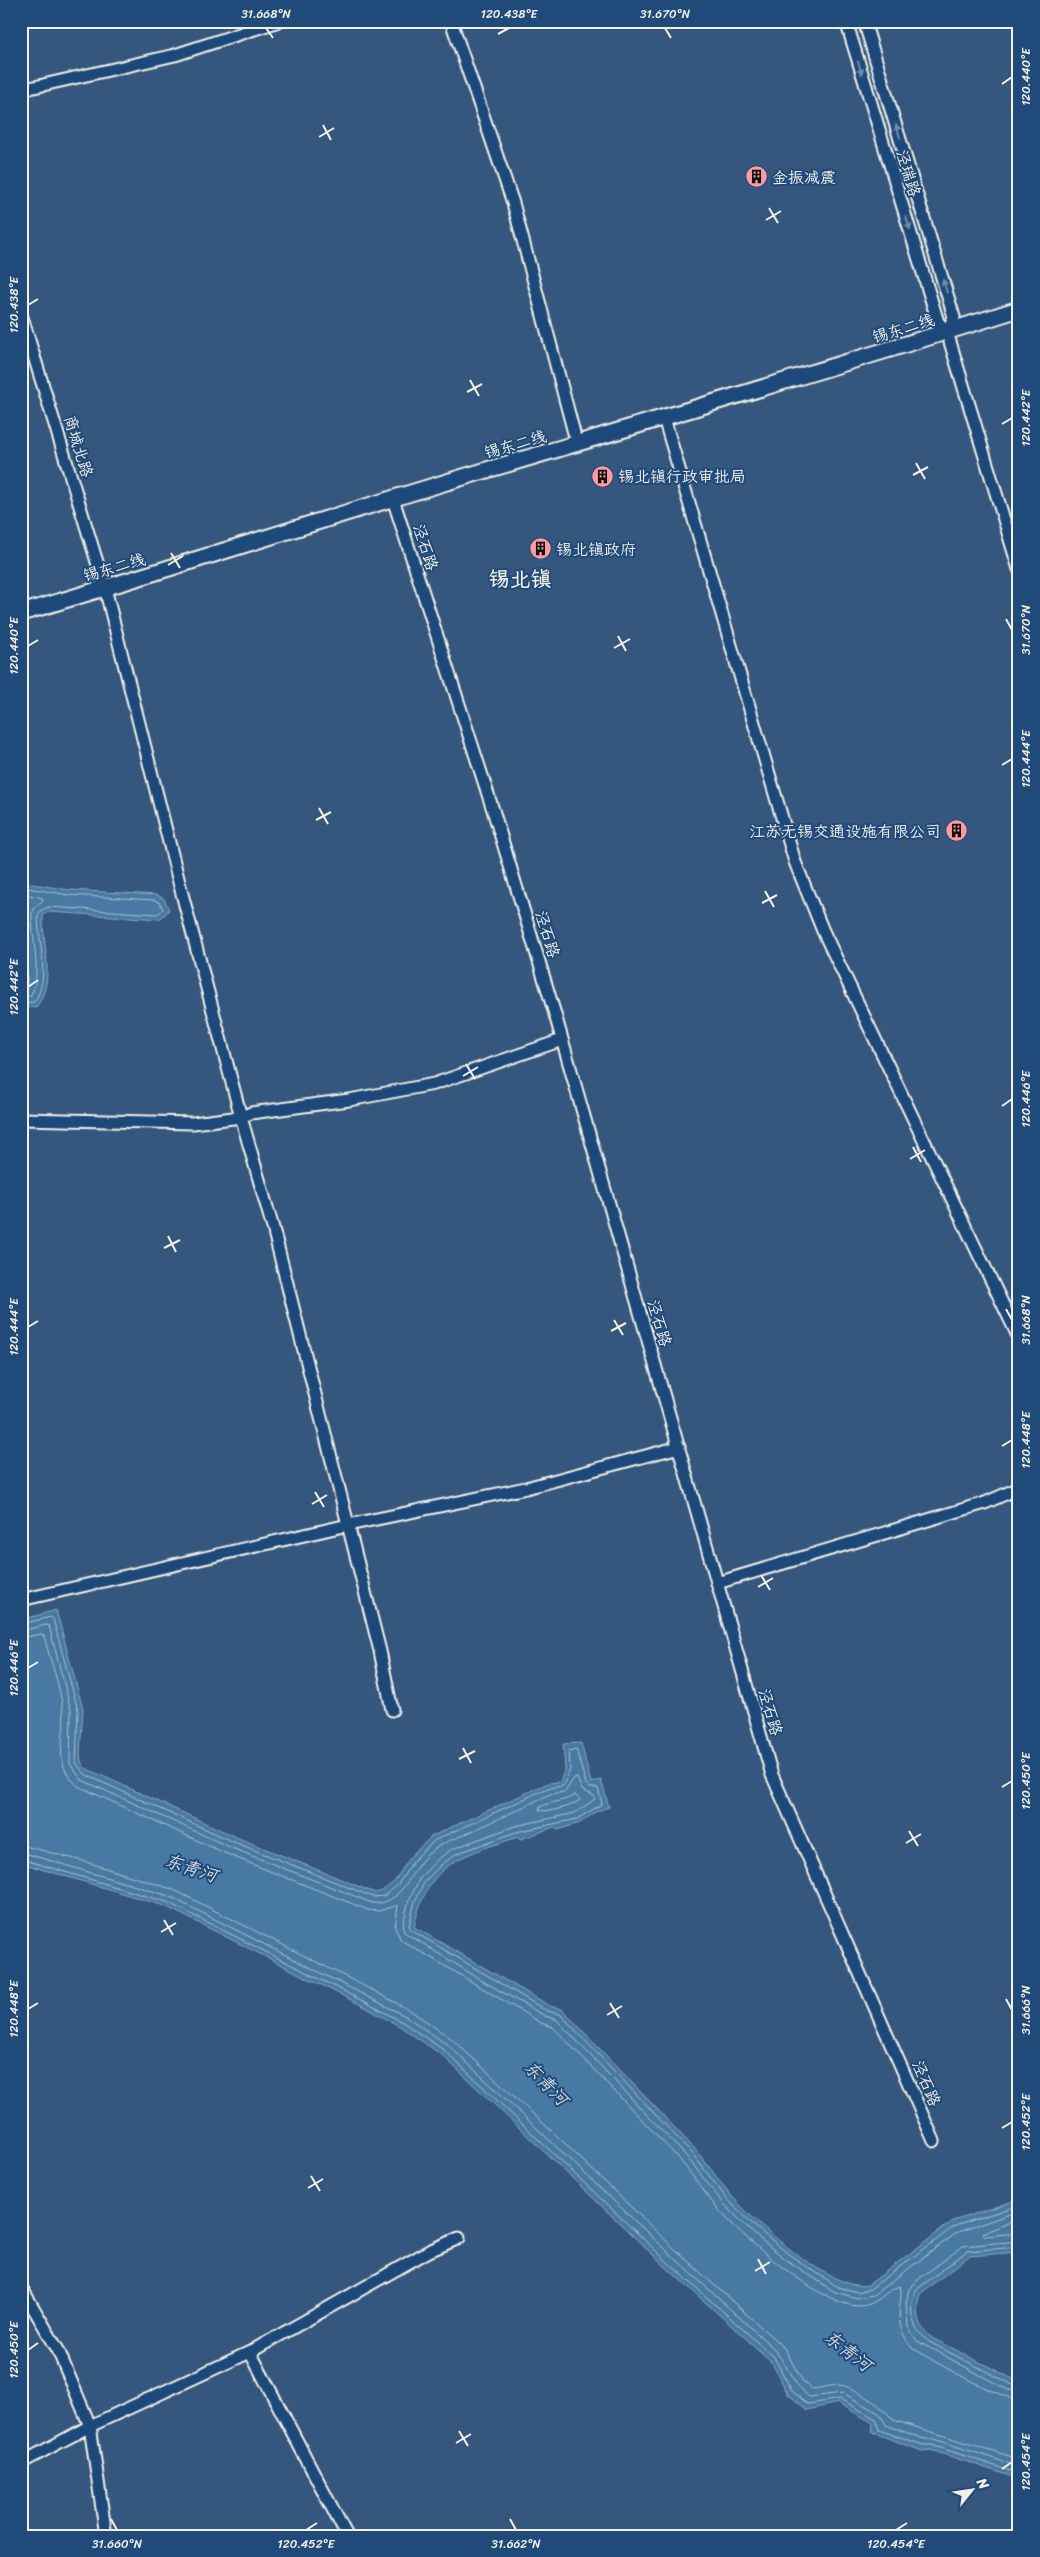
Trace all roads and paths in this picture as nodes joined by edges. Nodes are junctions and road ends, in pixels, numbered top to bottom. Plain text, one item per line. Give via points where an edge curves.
1 (279, 21) edge
2 (451, 21) edge
3 (846, 21) edge
4 (864, 21) edge
5 (21, 90) edge
6 (1019, 309) edge
7 (21, 314) edge
8 (947, 332) junction
9 (26, 343) edge
10 (664, 418) junction
11 (574, 433) dead end
12 (393, 499) junction
13 (1019, 569) edge
14 (105, 588) junction
15 (21, 613) edge
16 (562, 1040) junction
17 (241, 1117) junction
18 (21, 1119) edge
19 (1019, 1338) edge
20 (678, 1447) junction
21 (1019, 1488) edge
22 (348, 1525) junction
23 (718, 1583) junction
24 (21, 1600) edge
25 (392, 1710) dead end
26 (934, 2141) dead end
27 (459, 2238) dead end
28 (21, 2287) edge
29 (250, 2352) junction
30 (90, 2426) junction
31 (21, 2463) edge
32 (106, 2536) edge
33 (347, 2536) edge

1 - 5 street via 175,55
2 - 11 street via 513,203
3 -> 8 street, 泾瑞路 via 938,322
8 -> 4 street, 泾瑞路 via 954,317
6 - 8 main road, 锡东二线
7 - 9 street, 商城北路
8 - 10 main road, 锡东二线
8 - 13 street, 泾瑞路
9 - 14 street, 商城北路
10 - 12 main road, 锡东二线
10 - 19 street via 795,862 823,931
12 - 14 main road, 锡东二线
12 - 16 street, 泾石路 via 494,810
14 - 15 main road, 锡东二线
14 - 17 street, 商城北路
16 - 17 street via 434,1084
16 - 20 street, 泾石路
17 - 18 street via 193,1123
17 - 22 street, 商城北路 via 273,1228
20 - 22 street via 526,1488
20 - 23 street, 泾石路
21 - 23 street via 985,1503
22 - 24 street
22 - 25 street, 商城北路
23 - 26 street, 泾石路 via 772,1775
27 - 29 street via 429,2251
28 - 30 street via 58,2350
29 - 30 street
29 - 33 street
30 - 31 street
30 - 32 street

